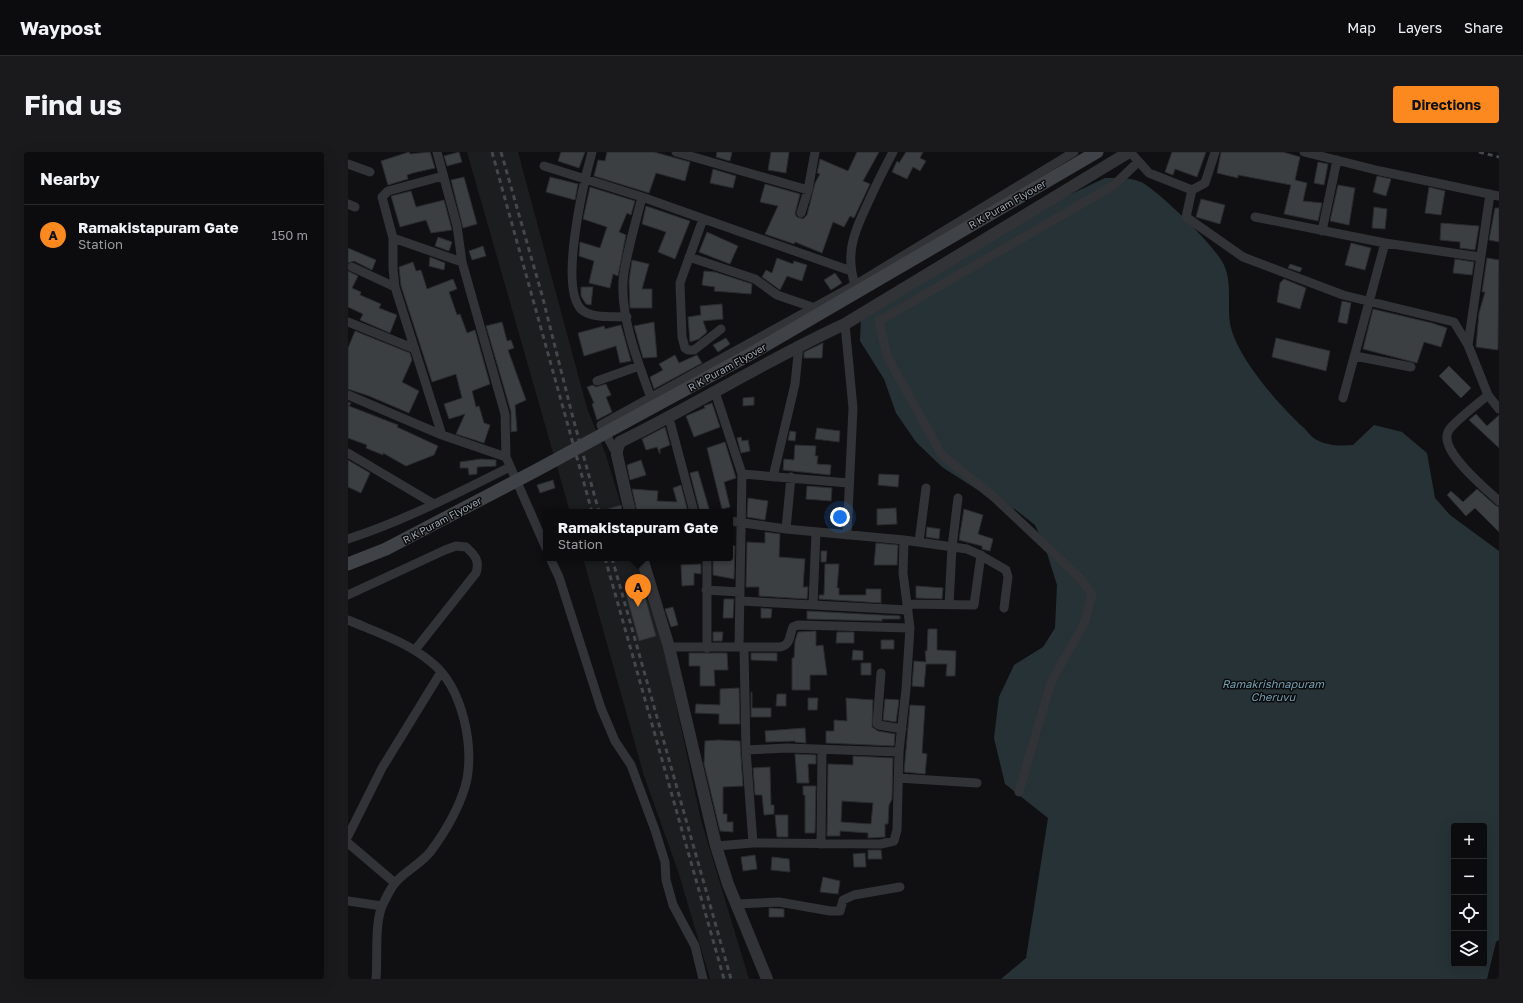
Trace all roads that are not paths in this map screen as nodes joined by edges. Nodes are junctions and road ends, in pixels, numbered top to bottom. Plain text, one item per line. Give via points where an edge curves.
1 (437, 152) edge
2 (592, 152) edge
3 (676, 152) edge
4 (815, 152) edge
5 (893, 152) edge
6 (1074, 152) edge
7 (1097, 152) edge
8 (1130, 152) edge
9 (1215, 152) edge
10 (1304, 152) edge
11 (712, 157) edge
12 (1337, 160) junction
13 (1138, 162) junction
14 (348, 164) edge
15 (544, 166) dead end
16 (370, 172) dead end
17 (443, 176) junction
18 (585, 179) junction
19 (808, 190) junction
20 (1192, 190) junction
21 (1494, 195) edge
22 (642, 197) junction
23 (801, 212) dead end
24 (1255, 217) dead end
25 (703, 219) junction
26 (1322, 232) junction
27 (393, 238) junction
28 (1385, 243) junction
29 (1480, 257) junction
30 (689, 258) junction
31 (462, 262) junction
32 (352, 267) dead end
33 (851, 272) junction
34 (855, 285) junction
35 (395, 287) junction
36 (1370, 302) junction
37 (812, 307) junction
38 (873, 307) junction
39 (627, 317) junction
40 (879, 321) junction
41 (348, 322) edge
42 (845, 324) junction
43 (721, 329) dead end
44 (798, 345) junction
45 (1468, 345) junction
46 (415, 349) junction
47 (1355, 356) junction
48 (639, 366) junction
49 (1411, 367) dead end
50 (597, 381) dead end
51 (715, 392) junction
52 (348, 395) edge
53 (1488, 395) junction
54 (651, 398) junction
55 (1343, 398) dead end
56 (1499, 409) edge
57 (669, 418) junction
58 (442, 435) junction
59 (348, 453) edge
60 (617, 455) junction
61 (506, 457) junction
62 (510, 467) junction
63 (742, 474) junction
64 (773, 477) junction
65 (791, 477) junction
66 (849, 483) junction
67 (926, 488) dead end
68 (958, 498) dead end
69 (1499, 501) edge
70 (434, 504) junction
71 (629, 509) edge
72 (693, 509) edge
73 (733, 521) edge
74 (743, 523) junction
75 (786, 529) junction
76 (816, 532) junction
77 (847, 535) junction
78 (348, 539) edge
79 (904, 540) junction
80 (543, 541) edge
81 (919, 542) junction
82 (952, 547) junction
83 (981, 555) junction
84 (551, 561) edge
85 (643, 561) edge
86 (707, 561) edge
87 (348, 564) edge
88 (706, 590) junction
89 (348, 595) edge
90 (740, 596) junction
91 (813, 604) junction
92 (949, 605) junction
93 (907, 607) junction
94 (1004, 608) dead end
95 (348, 620) edge
96 (910, 628) junction
97 (669, 647) junction
98 (742, 647) junction
99 (707, 648) junction
100 (415, 650) junction
101 (441, 672) junction
102 (881, 674) dead end
103 (902, 729) junction
104 (746, 750) junction
105 (822, 750) junction
106 (899, 752) junction
107 (898, 778) junction
108 (977, 783) dead end
109 (1019, 792) dead end
110 (348, 836) edge
111 (348, 842) edge
112 (754, 843) junction
113 (821, 844) junction
114 (716, 846) junction
115 (395, 883) junction
116 (900, 888) dead end
117 (348, 902) edge
118 (736, 904) junction
119 (382, 906) junction
120 (376, 979) edge
121 (703, 979) edge
122 (767, 979) edge

1 - 17 street
2 - 18 street
3 - 11 street
4 - 19 street
5 - 33 street via 854,232
6 - 34 street
7 - 87 main road, R K Puram Flyover, bridge via 719,372 392,546
8 - 13 street
8 - 38 street
9 - 20 street via 1205,183
10 - 12 street
11 - 19 street
12 - 21 street
12 - 26 street
13 - 20 street via 1149,173
13 - 40 street via 1114,185
14 - 16 street
15 - 18 street
17 - 27 street via 384,193 382,201
17 - 31 street via 457,226
18 - 22 street
18 - 39 street via 573,252 572,288 575,300 582,310 593,315
19 - 23 street
20 - 36 street via 1186,217 1243,258 1343,295
21 - 29 street
22 - 25 street
22 - 39 street via 623,281
24 - 26 street
25 - 30 street
25 - 33 street
26 - 28 street
27 - 31 street
27 - 35 street
28 - 29 street
28 - 36 street
29 - 45 street
30 - 37 street via 755,279 777,295
30 - 43 street via 680,290 683,344 688,350 694,350
31 - 61 street via 505,414
32 - 35 street
33 - 34 street
34 - 37 street
35 - 46 street
36 - 45 street via 1454,322
36 - 47 street
37 - 54 street
38 - 40 street
38 - 42 street
39 - 48 street
40 - 109 street via 887,356 942,455 995,498 1081,579 1092,594 1085,622 1051,682
41 - 46 street
42 - 44 street
42 - 66 street via 853,408
44 - 51 street
44 - 64 street via 794,384
45 - 53 street
46 - 58 street
47 - 49 street
47 - 55 street
48 - 50 street
48 - 54 street
51 - 57 street
51 - 63 street
52 - 58 street
53 - 56 street
53 - 69 street via 1448,430 1446,442 1452,454
54 - 60 street via 601,424
57 - 60 street via 620,442 616,450
57 - 72 street
58 - 61 street
59 - 70 street
60 - 71 street
61 - 62 street
62 - 70 street
62 - 80 street
63 - 64 street
63 - 74 street
64 - 65 street
65 - 66 street
65 - 75 street
66 - 77 street
67 - 81 street
68 - 82 street
70 - 78 street
73 - 74 street
74 - 75 street
74 - 90 street
75 - 76 street
76 - 77 street
76 - 91 street
77 - 79 street
79 - 81 street
79 - 93 street via 903,573
81 - 82 street
82 - 83 street via 967,549
82 - 92 street
83 - 92 street via 974,605
83 - 94 street via 1006,570 1008,577
84 - 121 street via 559,577 600,708 615,741 631,765 656,830 673,905 695,946
85 - 97 street
86 - 88 street
88 - 90 street
88 - 99 street
89 - 100 street via 444,550 456,546 466,547 478,560 476,573
90 - 91 street
90 - 98 street
91 - 93 street
92 - 93 street
93 - 96 street
95 - 100 street
96 - 98 street via 798,625 793,627 789,642 785,646
96 - 103 street
97 - 99 street
97 - 114 street
98 - 99 street
98 - 104 street
100 - 101 street via 433,662
101 - 110 street via 386,761
101 - 115 street via 459,702 464,720 468,755 466,785 457,811 431,851
102 - 103 street via 877,724
103 - 106 street
104 - 105 street
104 - 112 street
105 - 106 street
105 - 113 street
106 - 107 street
107 - 108 street
107 - 113 street via 897,830 894,842
111 - 115 street
112 - 113 street
112 - 114 street
114 - 118 street
115 - 119 street
116 - 118 street via 854,895 843,900 840,911 779,902
117 - 119 street
118 - 122 street
119 - 120 street

